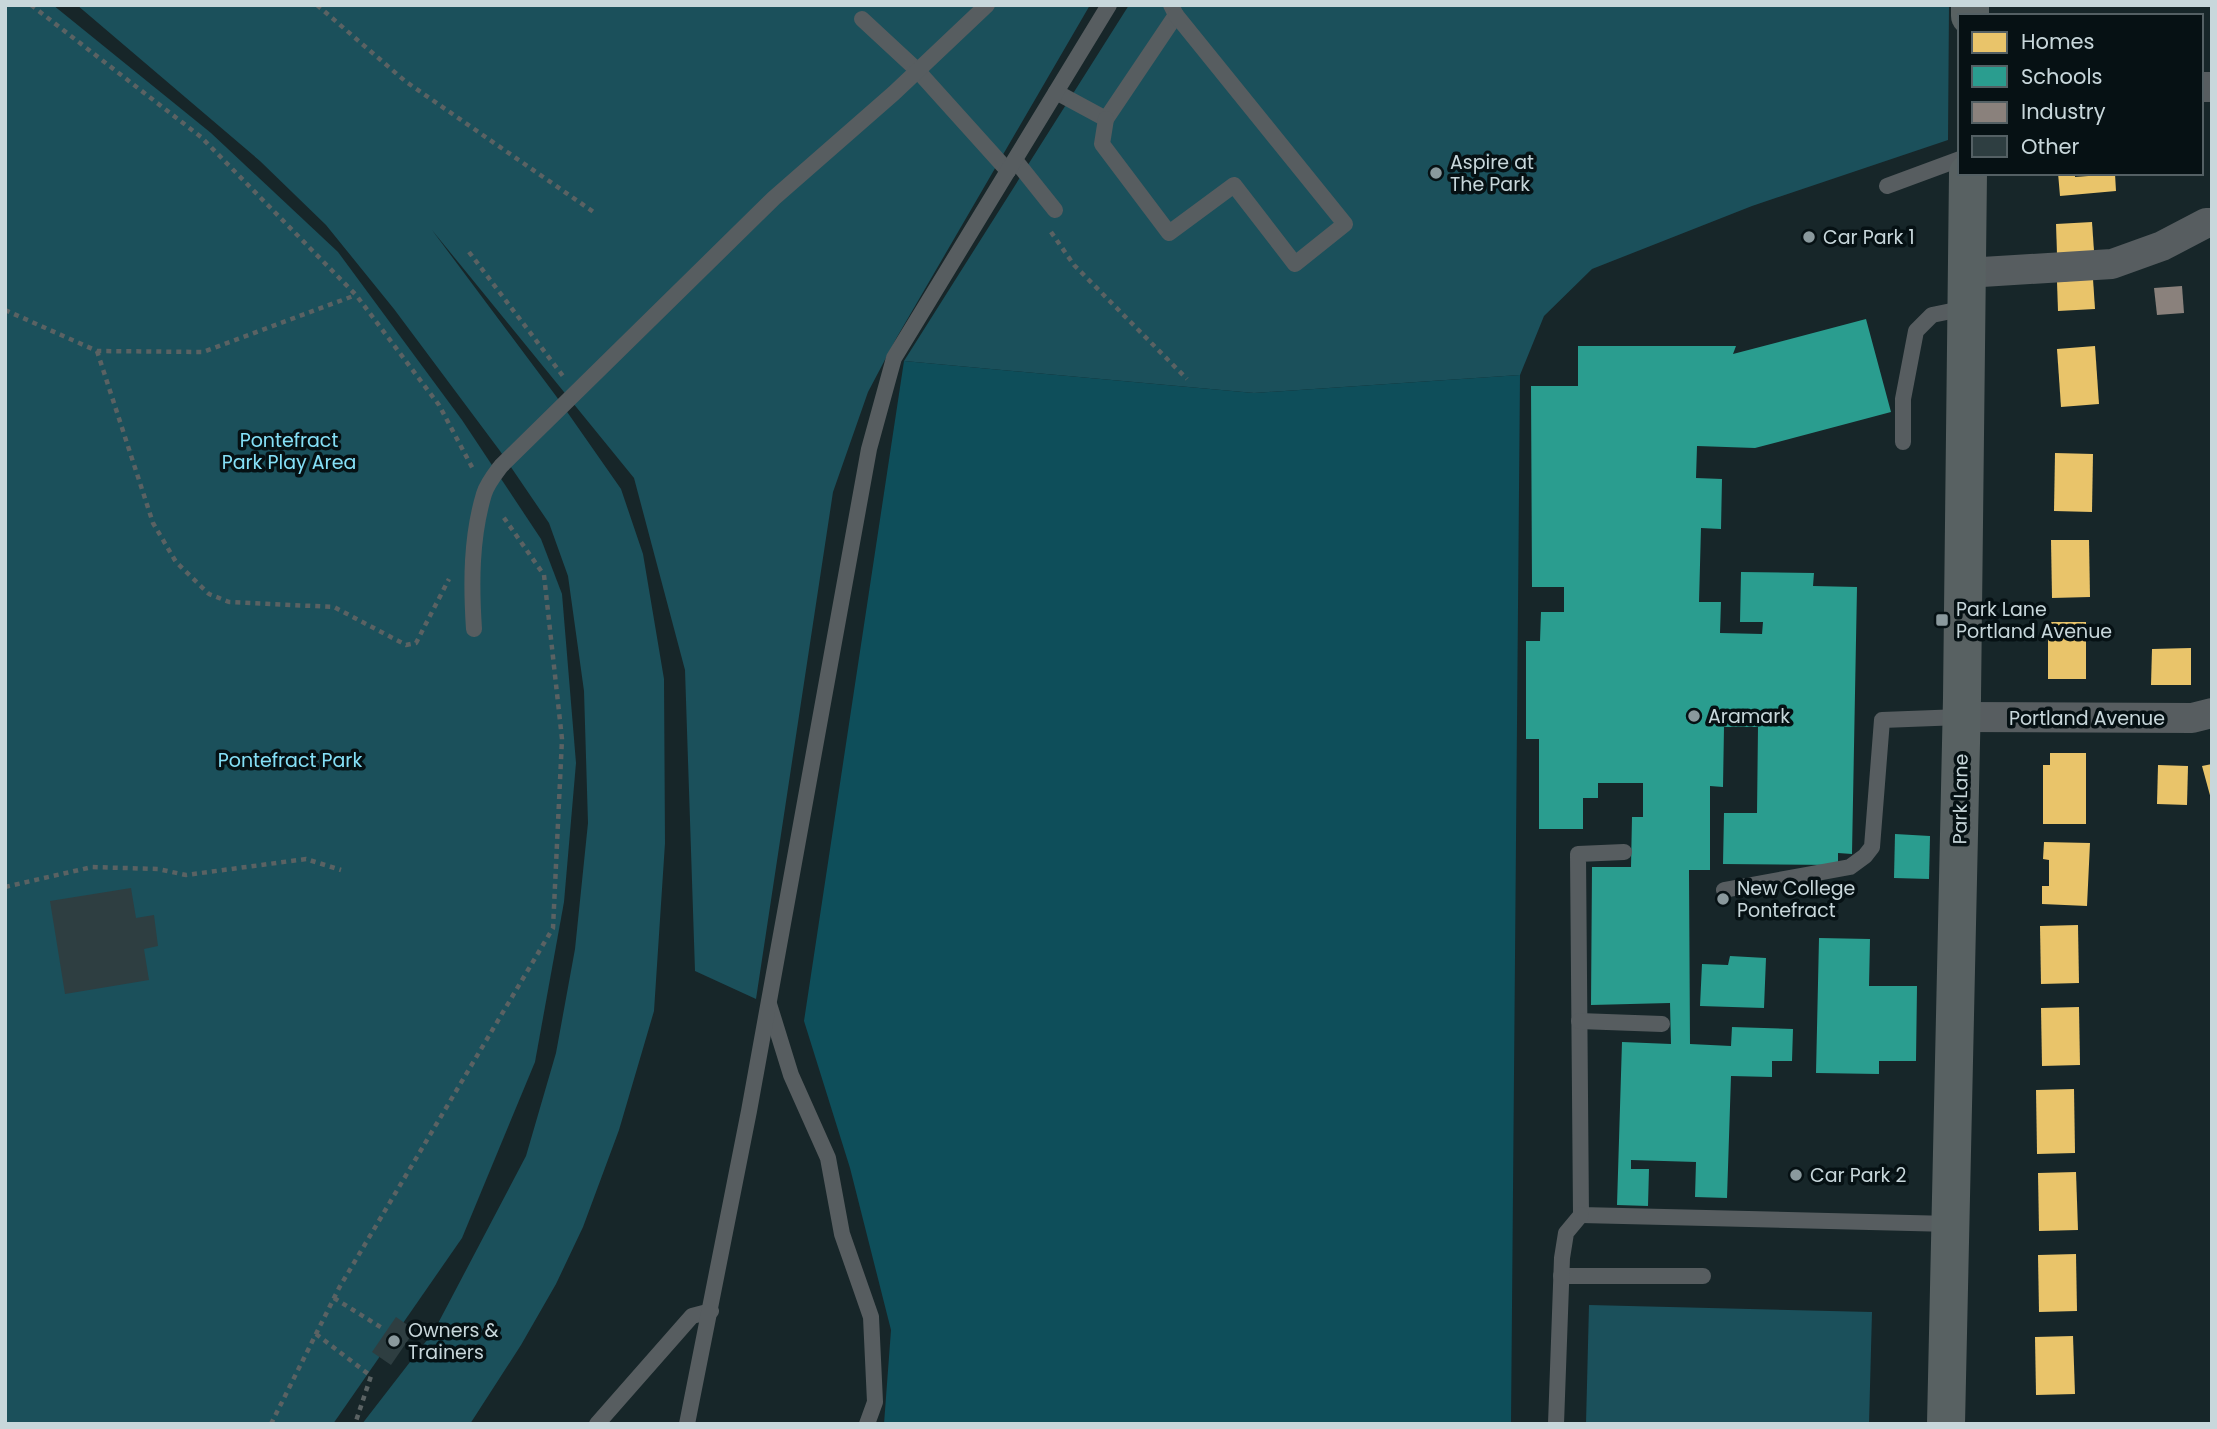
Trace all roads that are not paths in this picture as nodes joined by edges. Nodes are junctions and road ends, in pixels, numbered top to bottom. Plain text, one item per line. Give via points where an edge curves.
1 (987, 5) edge
2 (1109, 5) edge
3 (1173, 10) edge
4 (862, 19) dead end
5 (917, 70) junction
6 (1056, 92) junction
7 (1106, 119) junction
8 (1958, 160) edge
9 (1011, 165) junction
10 (1968, 175) edge
11 (1887, 186) dead end
12 (1050, 217) road end
13 (2212, 223) edge
14 (1966, 290) junction
15 (1903, 442) dead end
16 (474, 629) dead end
17 (2212, 713) edge
18 (1961, 717) junction
19 (1624, 852) dead end
20 (1724, 890) dead end
21 (768, 1001) junction
22 (1579, 1021) junction
23 (1662, 1024) dead end
24 (1581, 1215) junction
25 (1951, 1224) junction
26 (1561, 1276) junction
27 (1703, 1276) dead end
28 (711, 1311) junction
29 (597, 1424) edge
30 (687, 1424) edge
31 (867, 1424) edge
32 (1556, 1424) edge
33 (1946, 1424) edge

1 - 5 lane
2 - 6 lane
3 - 7 lane
3 - 7 lane via 1345,223 1295,264 1234,185 1169,233 1102,144
4 - 5 lane
5 - 9 lane
5 - 16 lane via 774,198 501,466 485,491 474,556
6 - 7 lane
6 - 9 lane
8 - 11 lane
9 - 12 lane
9 - 21 lane via 894,358 869,449
10 - 14 main road, Park Lane
13 - 14 street via 2112,264
14 - 15 lane via 1916,331 1903,399
14 - 18 main road, Park Lane
17 - 18 street, Portland Avenue via 2192,718
18 - 20 lane via 1882,720 1872,847 1858,862
18 - 25 main road, Park Lane
19 - 22 lane via 1578,854
21 - 28 lane
21 - 31 lane via 791,1075 828,1158 842,1234 871,1317 875,1402
22 - 23 lane
22 - 24 lane
24 - 25 lane
24 - 26 lane via 1566,1233
25 - 33 main road, Park Lane
26 - 27 lane
26 - 32 lane
28 - 29 lane via 692,1316
28 - 30 lane

